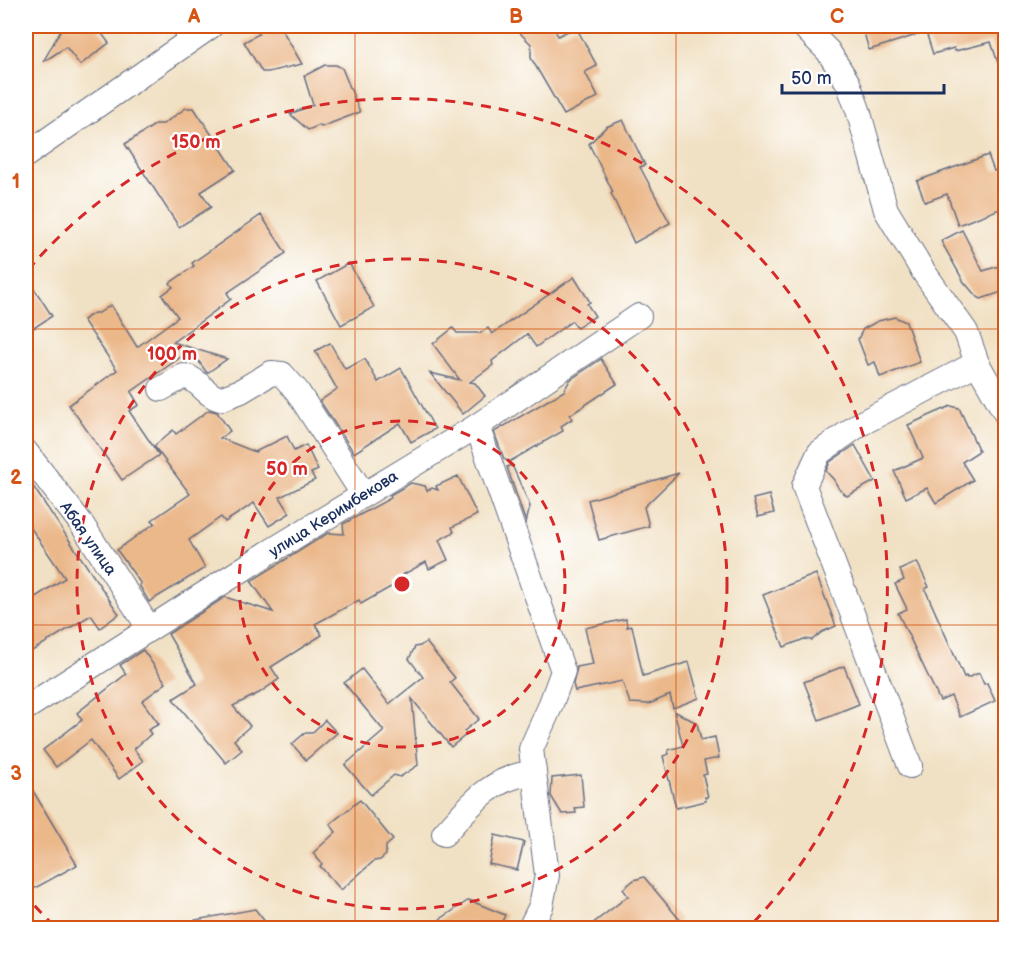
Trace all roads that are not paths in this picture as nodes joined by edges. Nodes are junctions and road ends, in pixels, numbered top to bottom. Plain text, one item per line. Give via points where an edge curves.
1 (211, 26) edge
2 (803, 26) edge
3 (26, 155) edge
4 (639, 316) dead end
5 (977, 363) junction
6 (999, 388) edge
7 (161, 389) dead end
8 (1005, 414) edge
9 (477, 426) junction
10 (26, 452) edge
11 (363, 494) junction
12 (149, 628) junction
13 (26, 708) edge
14 (910, 766) dead end
15 (534, 773) junction
16 (444, 834) dead end
17 (530, 928) edge

1 - 3 street
2 - 5 street via 828,51 848,83 886,210 966,332
4 - 9 street, улица Керимбекова
5 - 6 street
5 - 14 street via 860,424 819,453 804,486
6 - 8 street
7 - 11 street via 184,376 220,399 271,373 282,374
9 - 11 street, улица Керимбекова
9 - 15 street via 563,671 531,749
10 - 12 street, Абая улица via 81,523
11 - 12 street, улица Керимбекова
12 - 13 street, улица Керимбекова
15 - 16 street via 519,774 494,784
15 - 17 street via 547,875 541,906

